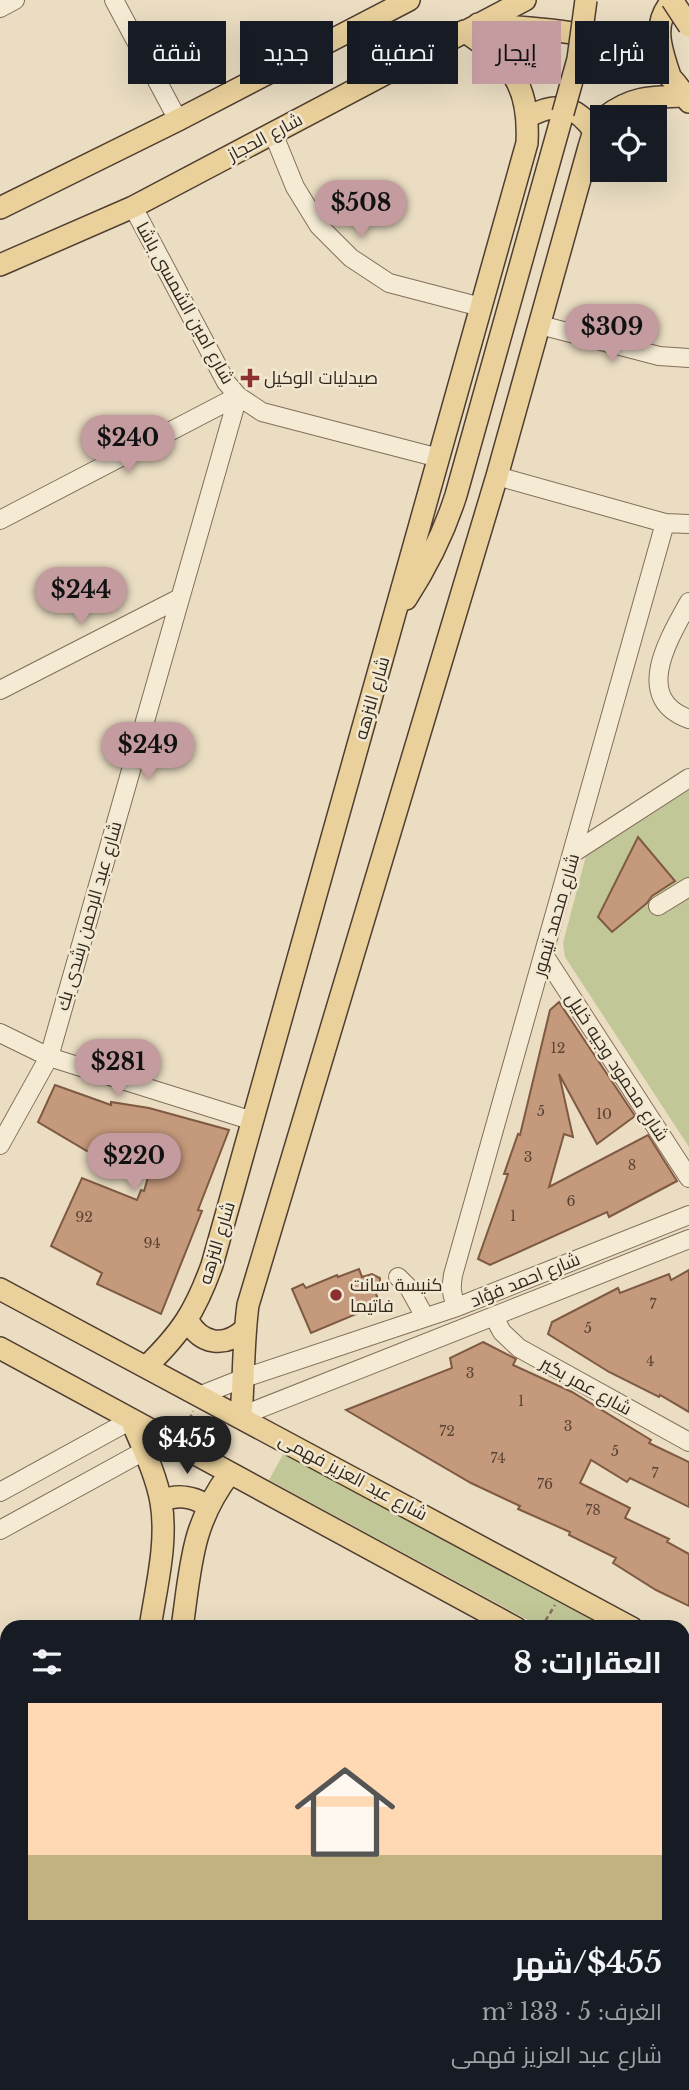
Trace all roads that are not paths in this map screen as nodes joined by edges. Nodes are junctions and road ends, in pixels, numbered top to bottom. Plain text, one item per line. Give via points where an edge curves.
1 (15, 0) edge
2 (114, 0) edge
3 (409, 0) edge
4 (525, 0) edge
5 (586, 0) edge
6 (673, 0) edge
7 (391, 6) edge
8 (0, 8) edge
9 (689, 26) edge
10 (471, 28) junction
11 (670, 76) junction
12 (687, 99) edge
13 (623, 105) edge
14 (528, 117) junction
15 (590, 119) edge
16 (178, 120) junction
17 (274, 133) junction
18 (590, 159) edge
19 (133, 207) junction
20 (0, 208) edge
21 (0, 265) edge
22 (481, 307) junction
23 (540, 325) junction
24 (689, 358) edge
25 (238, 396) junction
26 (439, 458) junction
27 (498, 476) junction
28 (0, 520) edge
29 (665, 523) junction
30 (689, 524) edge
31 (180, 598) junction
32 (689, 602) edge
33 (394, 618) junction
34 (0, 690) edge
35 (689, 719) edge
36 (689, 778) edge
37 (573, 853) junction
38 (689, 887) edge
39 (658, 906) dead end
40 (544, 955) junction
41 (0, 1033) edge
42 (49, 1057) junction
43 (253, 1121) junction
44 (0, 1145) edge
45 (689, 1178) edge
46 (689, 1214) edge
47 (689, 1239) edge
48 (398, 1277) dead end
49 (0, 1289) edge
50 (457, 1307) junction
51 (425, 1317) junction
52 (495, 1317) junction
53 (188, 1321) junction
54 (244, 1330) junction
55 (0, 1348) edge
56 (146, 1367) junction
57 (244, 1378) junction
58 (201, 1395) junction
59 (241, 1416) junction
60 (131, 1420) junction
61 (689, 1442) edge
62 (144, 1451) junction
63 (230, 1473) junction
64 (0, 1492) edge
65 (161, 1501) junction
66 (208, 1506) junction
67 (0, 1530) edge
68 (151, 1620) edge
69 (184, 1620) edge
70 (501, 1620) edge
71 (618, 1620) edge

1 - 8 street
2 - 16 street
3 - 7 main road
4 - 10 main road, شارع الحجاز
5 - 33 main road, bridge via 578,59 456,495 431,559
6 - 9 main road, bridge
6 - 11 main road via 664,9 658,29
7 - 16 main road
10 - 11 main road via 596,37 636,51
10 - 14 main road, شارع النزهه via 515,76
10 - 17 main road, شارع الحجاز
11 - 12 main road
12 - 13 main road via 638,99
14 - 15 main road via 557,107
14 - 22 main road, شارع النزهه via 527,143
16 - 20 main road
17 - 19 main road, شارع الحجاز
17 - 22 street via 295,187 319,226 351,258 389,283
18 - 23 main road
19 - 21 main road, شارع الحجاز
19 - 25 street, شارع امين الشمسى باشا via 221,374
22 - 26 main road, شارع النزهه
23 - 24 street via 659,356
23 - 27 main road
25 - 26 street, شارع امين الشمسى باشا via 262,412
25 - 28 street
25 - 31 street, شارع عبد الرحمن رشدى بك
26 - 33 main road, شارع النزهه
27 - 29 street
27 - 54 main road
29 - 30 street
29 - 37 street, شارع محمد تيمور
31 - 34 street
31 - 42 street, شارع عبد الرحمن رشدى بك
32 - 35 street via 671,634 657,675 665,701
33 - 43 main road, شارع النزهه
36 - 37 street
37 - 40 street, شارع محمد تيمور
38 - 39 street
40 - 45 street, شارع محمود وجيه خليل
40 - 50 street, شارع محمد تيمور via 453,1275 452,1297
41 - 42 street
42 - 43 street
42 - 44 street, شارع عبد الرحمن رشدى بك
43 - 53 main road, شارع النزهه via 212,1265
46 - 50 street, شارع احمد فؤاد
47 - 52 street, شارع احمد فؤاد
48 - 51 street
49 - 56 main road, شارع عبد العزيز فهمى
50 - 51 street, شارع احمد فؤاد
51 - 57 street, شارع احمد فؤاد
52 - 59 street, شارع احمد فؤاد
52 - 61 street, شارع عمر بكير via 502,1332 519,1348
53 - 54 main road via 203,1339 214,1342 226,1342
53 - 56 main road, شارع النزهه
54 - 57 main road
55 - 60 main road
56 - 58 main road, شارع عبد العزيز فهمى
57 - 58 street, شارع احمد فؤاد
57 - 59 main road
58 - 59 main road, شارع عبد العزيز فهمى
59 - 71 main road, شارع عبد العزيز فهمى
60 - 62 main road
60 - 63 main road
60 - 64 street
62 - 65 main road
62 - 67 street
63 - 66 main road
63 - 70 main road
65 - 66 main road via 192,1497
65 - 68 main road via 160,1558
66 - 69 main road via 194,1542

